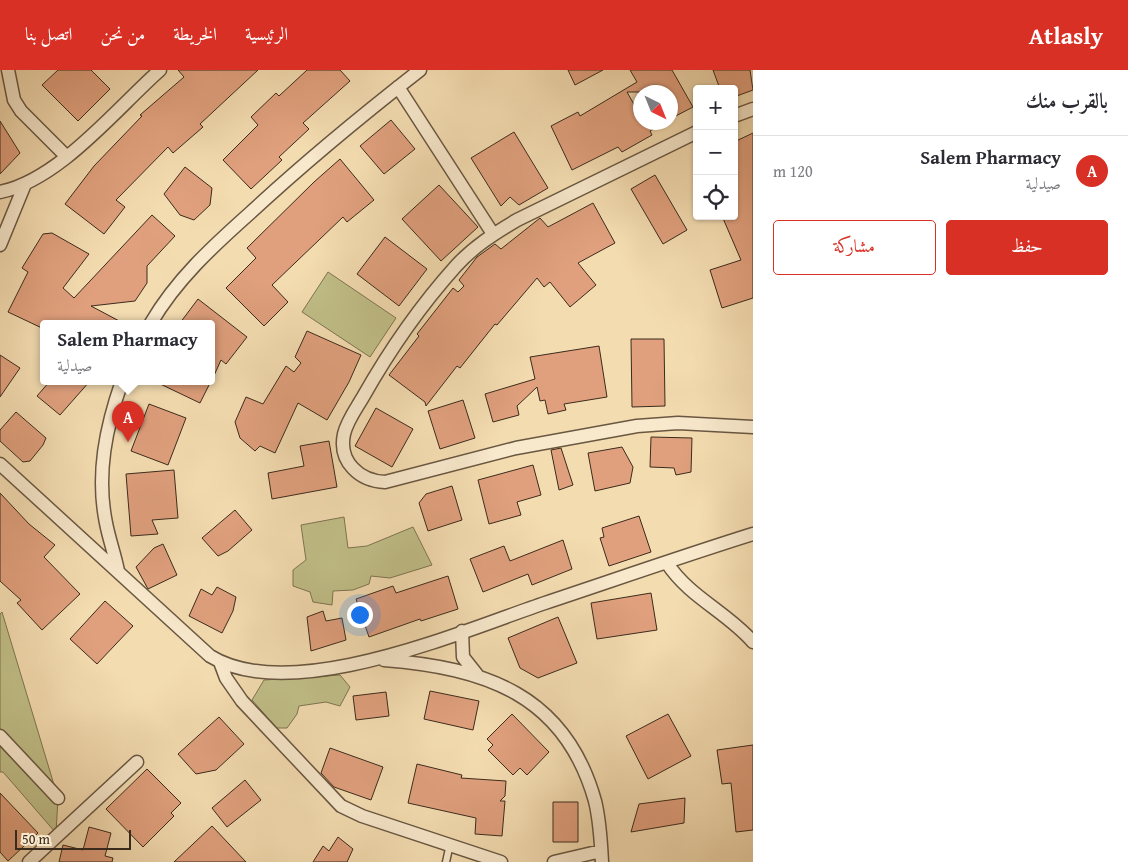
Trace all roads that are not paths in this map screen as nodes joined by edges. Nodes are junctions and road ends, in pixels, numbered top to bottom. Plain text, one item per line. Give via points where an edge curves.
1 (8, 70) edge
2 (160, 70) edge
3 (420, 70) edge
4 (398, 87) junction
5 (753, 109) edge
6 (738, 115) edge
7 (693, 134) edge
8 (67, 157) junction
9 (25, 184) junction
10 (0, 192) edge
11 (494, 234) junction
12 (0, 245) edge
13 (153, 320) edge
14 (121, 385) edge
15 (753, 427) edge
16 (0, 464) edge
17 (753, 534) edge
18 (667, 563) junction
19 (118, 571) junction
20 (462, 632) junction
21 (753, 642) edge
22 (379, 660) junction
23 (220, 662) junction
24 (478, 676) junction
25 (0, 736) edge
26 (137, 762) dead end
27 (58, 798) dead end
28 (450, 844) junction
29 (602, 856) edge
30 (29, 862) edge
31 (446, 862) edge
32 (501, 862) edge
33 (554, 862) edge

1 - 8 street via 14,100 21,111
2 - 8 street
3 - 4 street
4 - 11 street
4 - 13 street via 322,148 227,234 182,279
5 - 6 street
7 - 11 street
8 - 9 street
9 - 10 street
9 - 12 street
11 - 15 street via 456,265 369,386 344,435 344,451 359,475 371,481 385,482 516,448 637,426 678,423
14 - 19 street via 104,441 102,465 105,515
16 - 19 street
17 - 18 street
18 - 20 street
18 - 21 street via 684,586 734,623
19 - 23 street
20 - 22 street
20 - 24 street via 463,657
22 - 23 street via 290,673
22 - 24 street via 441,666
23 - 28 street via 226,678 242,701 337,803 362,816
24 - 29 street via 535,706 570,745 586,775 595,803
25 - 27 street
26 - 30 street
28 - 31 lane
28 - 32 street
29 - 33 street

